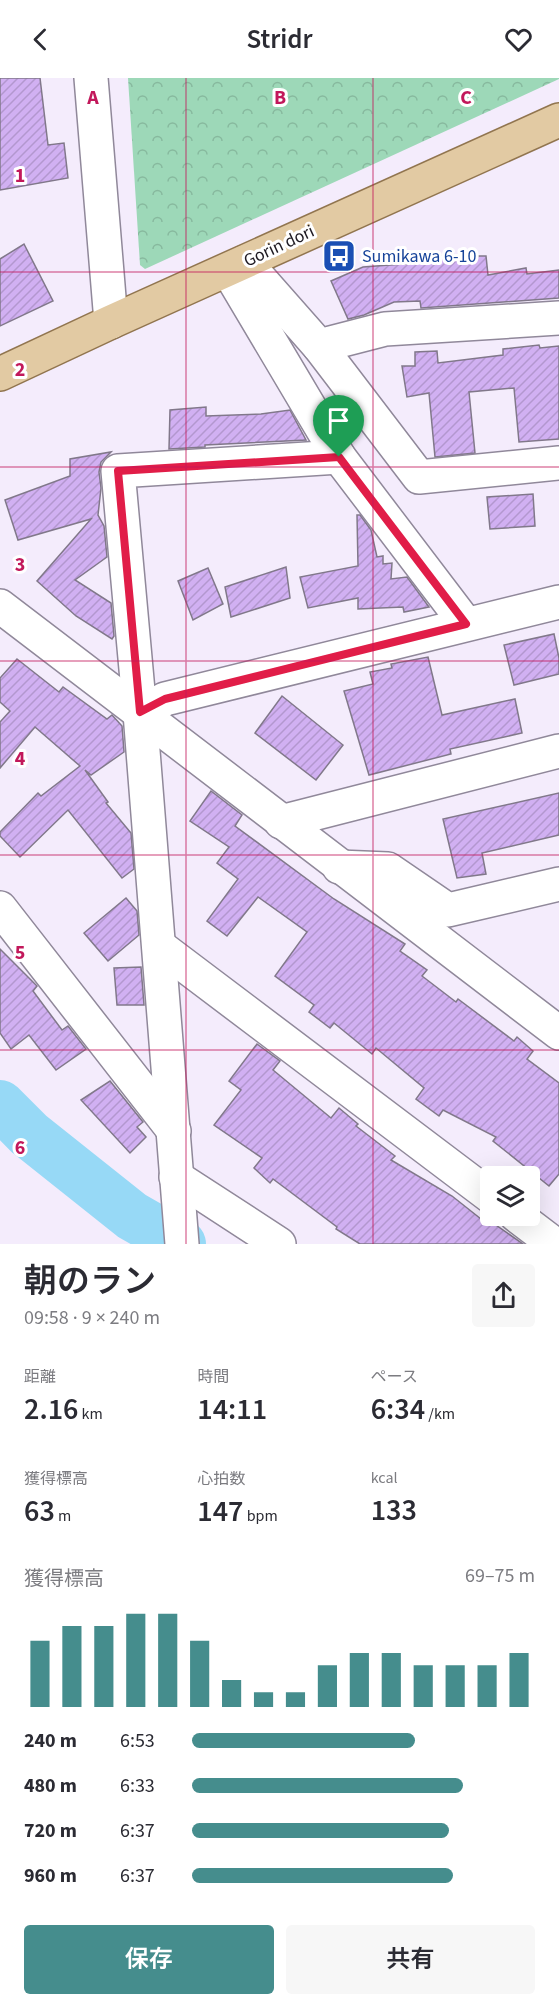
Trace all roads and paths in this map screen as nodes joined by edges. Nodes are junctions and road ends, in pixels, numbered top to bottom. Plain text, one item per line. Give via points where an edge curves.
1 (91, 78) edge
2 (559, 120) edge
3 (236, 266) junction
4 (559, 318) edge
5 (111, 322) junction
6 (320, 346) junction
7 (0, 374) edge
8 (339, 457) junction
9 (559, 463) edge
10 (559, 602) edge
11 (0, 606) edge
12 (466, 624) junction
13 (140, 712) junction
14 (559, 751) edge
15 (281, 822) junction
16 (339, 867) junction
17 (559, 884) edge
18 (0, 908) edge
19 (159, 946) junction
20 (559, 1033) edge
21 (174, 1131) junction
22 (176, 1177) junction
23 (480, 1188) edge
24 (530, 1226) edge
25 (181, 1233) edge
26 (279, 1244) edge
27 (554, 1244) edge

1 - 5 street
2 - 3 main road, Gorin dori
3 - 5 main road, Gorin dori
3 - 6 street
3 - 8 street
4 - 6 street via 385,329
5 - 7 main road, Gorin dori
6 - 9 street via 419,477
8 - 12 street
8 - 13 street via 118,471
10 - 12 street
11 - 13 street
12 - 13 street via 165,699
13 - 15 street
13 - 19 street
14 - 15 street
15 - 16 street
16 - 17 street via 388,869 448,910
16 - 20 street
18 - 21 street
19 - 21 street
19 - 23 street
21 - 22 street
22 - 25 street
22 - 26 street
24 - 27 street

